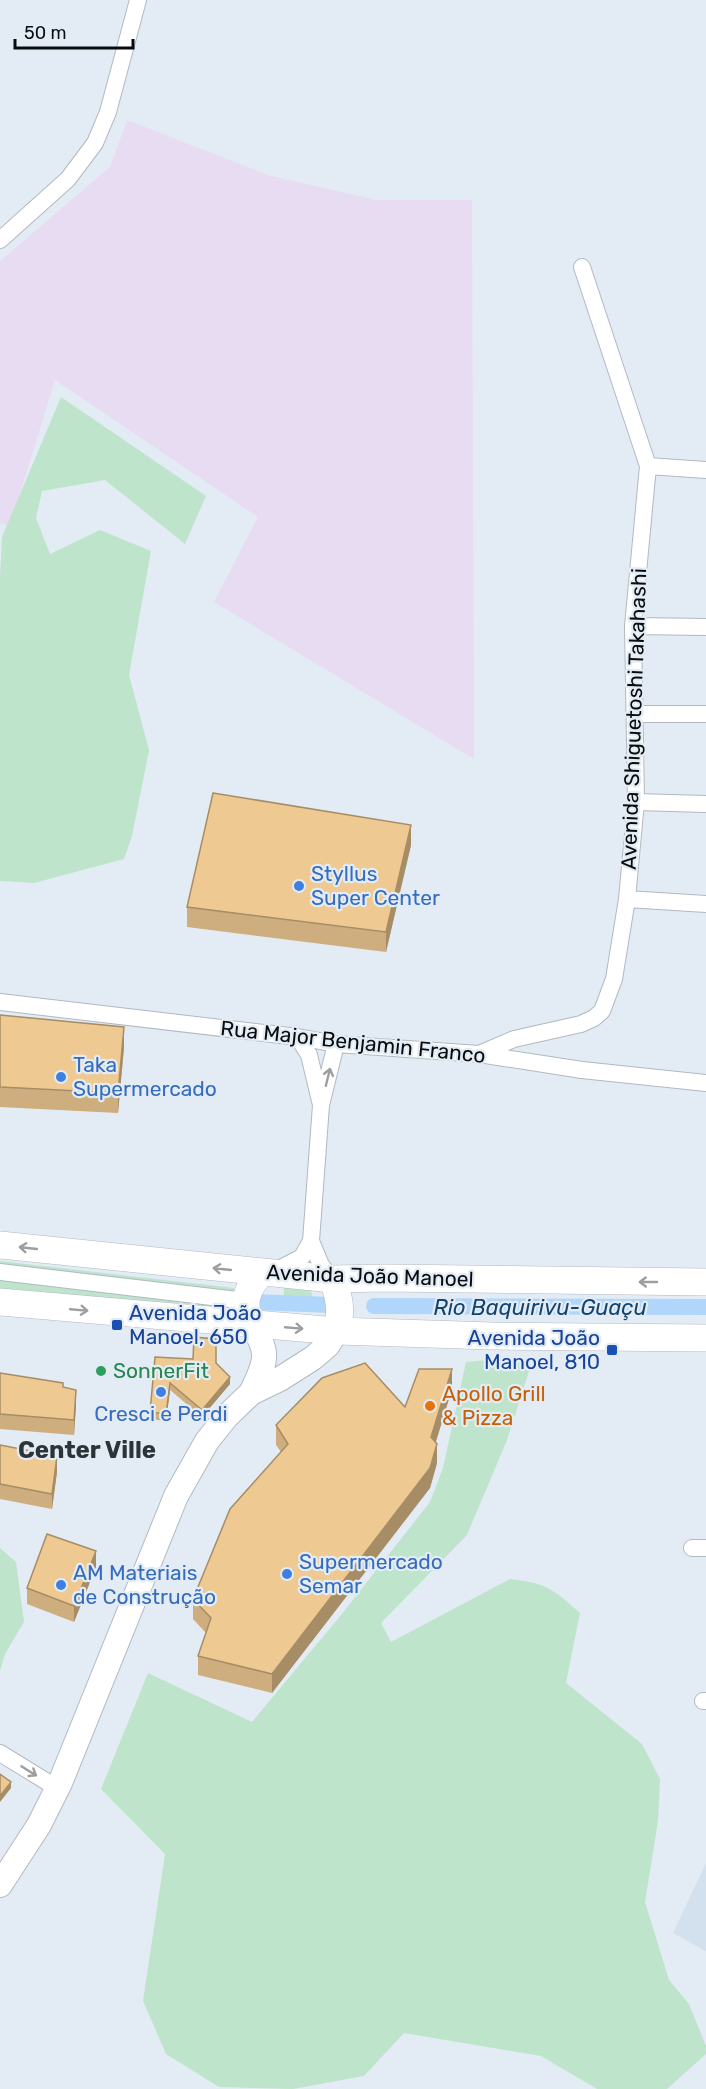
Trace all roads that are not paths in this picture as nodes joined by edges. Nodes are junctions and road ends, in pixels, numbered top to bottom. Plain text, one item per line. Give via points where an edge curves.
1 (138, 0) edge
2 (0, 240) edge
3 (582, 267) dead end
4 (648, 466) junction
5 (706, 470) edge
6 (633, 626) junction
7 (706, 627) edge
8 (634, 714) junction
9 (706, 714) edge
10 (636, 802) junction
11 (706, 804) edge
12 (627, 899) junction
13 (706, 904) edge
14 (0, 1002) edge
15 (298, 1037) junction
16 (336, 1044) junction
17 (479, 1054) junction
18 (706, 1083) edge
19 (321, 1105) junction
20 (311, 1241) junction
21 (0, 1245) edge
22 (0, 1272) edge
23 (262, 1273) junction
24 (332, 1279) junction
25 (706, 1282) edge
26 (0, 1302) edge
27 (248, 1312) junction
28 (337, 1331) junction
29 (706, 1338) edge
30 (251, 1393) junction
31 (0, 1753) edge
32 (57, 1788) junction
33 (0, 1885) edge

1 - 2 street via 108,112 86,158
3 - 4 street, Avenida Shiguetoshi Takahashi
4 - 5 street
4 - 6 street, Avenida Shiguetoshi Takahashi
6 - 7 street
6 - 8 street, Avenida Shiguetoshi Takahashi
8 - 9 street
8 - 10 street, Avenida Shiguetoshi Takahashi
10 - 11 street
10 - 12 street, Avenida Shiguetoshi Takahashi
12 - 13 street
12 - 17 street, Avenida Shiguetoshi Takahashi via 614,979 602,1011 581,1024 514,1039
14 - 15 street, Rua Major Benjamin Franco
15 - 16 street, Rua Major Benjamin Franco
15 - 19 street via 309,1055
16 - 17 street, Rua Major Benjamin Franco
19 -> 16 street
17 - 18 street, Rua Major Benjamin Franco
19 - 20 street
20 - 23 street via 302,1257 293,1263
20 - 24 street
23 -> 21 main road, Avenida João Manoel
22 - 27 street
23 - 24 main road, Avenida João Manoel
23 - 27 main road via 250,1286
25 -> 24 main road, Avenida João Manoel
24 - 28 main road via 340,1310
26 -> 27 main road
27 -> 28 main road
27 - 30 street via 265,1352 262,1371
28 - 29 main road
28 - 30 street via 313,1358
30 - 32 street via 207,1441 176,1496
31 -> 32 street
32 - 33 street via 39,1825

